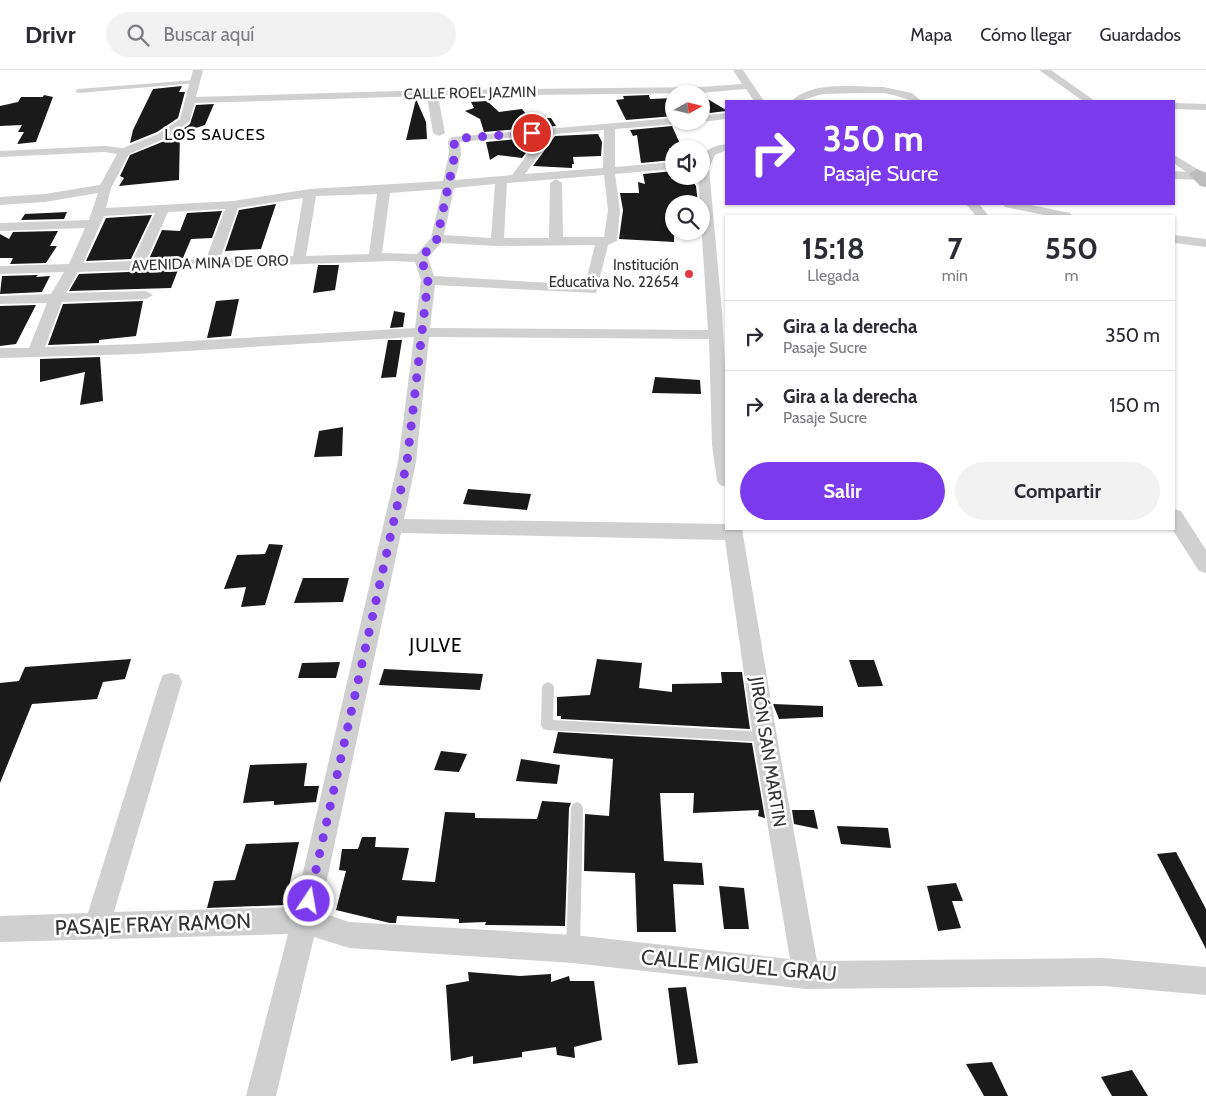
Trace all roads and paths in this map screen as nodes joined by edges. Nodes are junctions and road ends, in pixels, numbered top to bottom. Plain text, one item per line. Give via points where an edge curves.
1 (198, 70) edge
2 (738, 70) edge
3 (1044, 70) edge
4 (195, 82) junction
5 (749, 86) junction
6 (78, 91) dead end
7 (432, 93) junction
8 (191, 100) junction
9 (758, 100) edge
10 (799, 100) edge
11 (915, 100) edge
12 (1089, 100) edge
13 (1175, 106) edge
14 (1206, 107) edge
15 (725, 116) edge
16 (710, 118) edge
17 (665, 122) edge
18 (610, 127) junction
19 (551, 132) junction
20 (440, 133) dead end
21 (725, 148) edge
22 (124, 152) junction
23 (710, 153) edge
24 (0, 154) edge
25 (1175, 159) edge
26 (665, 166) edge
27 (608, 170) junction
28 (1175, 175) edge
29 (1203, 177) edge
30 (517, 178) junction
31 (501, 179) junction
32 (450, 183) junction
33 (556, 183) dead end
34 (705, 185) edge
35 (105, 188) junction
36 (384, 190) junction
37 (310, 193) junction
38 (0, 201) edge
39 (232, 205) junction
40 (973, 205) edge
41 (1014, 205) edge
42 (162, 209) junction
43 (982, 215) edge
44 (1061, 215) edge
45 (96, 218) junction
46 (0, 227) edge
47 (437, 239) junction
48 (1175, 239) edge
49 (497, 242) junction
50 (556, 242) junction
51 (602, 243) junction
52 (1206, 244) edge
53 (375, 257) junction
54 (421, 258) junction
55 (299, 260) junction
56 (212, 264) junction
57 (137, 266) junction
58 (74, 267) junction
59 (0, 270) edge
60 (428, 280) junction
61 (146, 295) dead end
62 (56, 298) junction
63 (0, 300) edge
64 (422, 332) junction
65 (716, 335) junction
66 (35, 352) junction
67 (0, 353) edge
68 (723, 431) edge
69 (725, 465) edge
70 (1175, 518) edge
71 (392, 526) junction
72 (734, 531) edge
73 (1206, 566) edge
74 (171, 682) dead end
75 (548, 687) dead end
76 (765, 737) junction
77 (577, 808) dead end
78 (305, 920) junction
79 (97, 926) junction
80 (0, 929) edge
81 (573, 949) junction
82 (806, 975) junction
83 (1206, 981) edge
84 (261, 1096) edge

1 - 4 street
2 - 5 street
3 - 12 street
4 - 6 lane
4 - 8 street
5 - 7 street, CALLE ROEL JAZMIN via 700,90
5 - 9 street
7 - 8 street, CALLE ROEL JAZMIN
7 - 20 street
8 - 22 street via 181,124
10 - 11 street via 812,93 826,91 883,90 908,95
13 - 14 street
15 - 16 street
17 - 18 street
18 - 19 street
18 - 27 street
19 - 30 street
19 - 32 street via 456,139
21 - 23 street
22 - 24 street via 104,149
22 - 35 street
25 - 29 street
26 - 27 street
27 - 30 street
27 - 51 street via 614,210 610,241
28 - 29 street
30 - 31 street
31 - 32 street
31 - 49 street
32 - 36 street
32 - 47 street
33 - 50 street
34 - 65 street
35 - 38 street via 45,198
35 - 45 street
36 - 37 street
36 - 53 street
37 - 39 street
37 - 55 street
39 - 42 street
39 - 56 street
40 - 43 street
41 - 44 street
42 - 45 street
42 - 57 street
45 - 46 street
45 - 58 street
47 - 49 street
47 - 54 street
48 - 52 street
49 - 50 street
50 - 51 street
51 - 60 street via 591,290
53 - 54 street, AVENIDA MINA DE ORO
53 - 55 street, AVENIDA MINA DE ORO
54 - 60 street
55 - 56 street, AVENIDA MINA DE ORO
56 - 57 street, AVENIDA MINA DE ORO
57 - 58 street, AVENIDA MINA DE ORO
58 - 59 street, AVENIDA MINA DE ORO
58 - 62 street
60 - 64 street
61 - 62 street
62 - 63 street
62 - 66 street
64 - 65 street
64 - 66 street via 137,350
64 - 71 street via 407,462
65 - 68 street
66 - 67 street
68 - 69 street
70 - 73 street
71 - 72 street
71 - 78 street
72 - 76 street, JIRÓN SAN MARTIN
74 - 79 street
75 - 76 lane via 547,725
76 - 82 street, JIRÓN SAN MARTIN
77 - 81 lane
78 - 79 street, PASAJE FRAY RAMON
78 - 81 street, CALLE MIGUEL GRAU via 349,935
78 - 84 street
79 - 80 street, PASAJE FRAY RAMON
81 - 82 street, CALLE MIGUEL GRAU
82 - 83 street, CALLE MIGUEL GRAU via 1104,972

